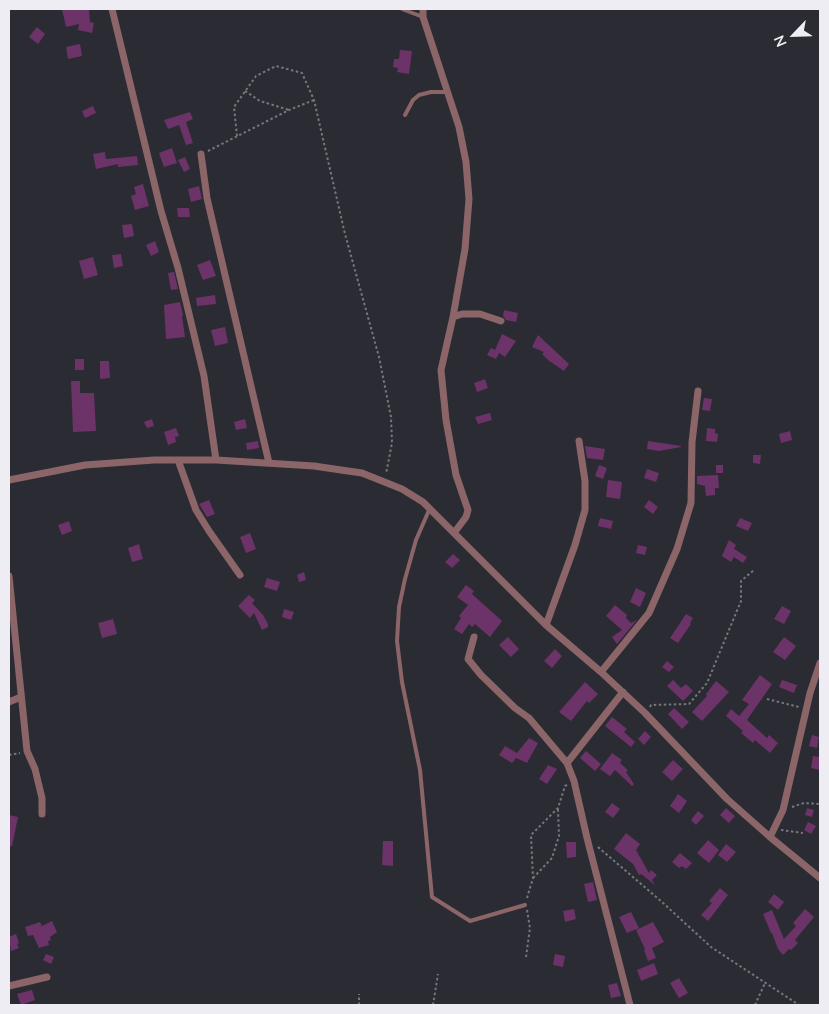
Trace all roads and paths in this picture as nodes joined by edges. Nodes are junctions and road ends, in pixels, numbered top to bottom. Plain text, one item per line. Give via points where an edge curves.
1 (112, 9) edge
2 (402, 9) edge
3 (423, 9) edge
4 (424, 17) junction
5 (245, 91) junction
6 (448, 92) junction
7 (314, 100) junction
8 (289, 110) junction
9 (405, 115) dead end
10 (237, 136) junction
11 (201, 154) joint
12 (453, 317) junction
13 (501, 322) dead end
14 (698, 391) dead end
15 (579, 441) dead end
16 (178, 460) junction
17 (216, 460) junction
18 (269, 463) junction
19 (9, 480) edge
20 (384, 482) junction
21 (430, 508) junction
22 (454, 532) junction
23 (754, 570) dead end
24 (240, 574) dead end
25 (9, 576) edge
26 (546, 625) junction
27 (474, 637) dead end
28 (820, 663) edge
29 (601, 672) junction
30 (624, 692) junction
31 (21, 697) junction
32 (767, 699) dead end
33 (9, 702) edge
34 (806, 709) junction
35 (645, 713) junction
36 (27, 751) junction
37 (9, 756) edge
38 (567, 763) junction
39 (574, 782) junction
40 (820, 804) edge
41 (558, 808) junction
42 (782, 810) junction
43 (42, 814) dead end
44 (774, 830) junction
45 (803, 833) dead end
46 (587, 838) junction
47 (770, 838) junction
48 (533, 878) junction
49 (820, 878) edge
50 (525, 905) junction
51 (526, 957) dead end
52 (438, 974) dead end
53 (47, 977) dead end
54 (765, 983) junction
55 (9, 986) edge
56 (359, 994) dead end
57 (359, 1005) edge
58 (433, 1005) edge
59 (630, 1005) edge
60 (755, 1005) edge
61 (799, 1005) edge

1 - 17 street via 204,376
2 - 4 lane
3 - 4 street
4 - 6 street
5 - 7 path via 256,76 276,66 302,73
5 - 8 path via 260,101
5 - 10 path via 234,108
6 - 9 lane via 419,95
6 - 12 street via 466,162 469,199 465,249
7 - 8 path
7 - 20 path via 345,234 379,357 391,417 392,443
8 - 10 path
10 - 11 path
11 - 18 street via 207,198
12 - 13 street via 480,314
12 - 22 street via 441,370 456,476 468,510
14 - 29 street via 692,442 691,504 680,541 649,614
15 - 26 street via 585,510
16 - 17 street
16 - 19 street via 85,465
16 - 24 street via 196,510
17 - 18 street
18 - 20 street via 362,473
20 - 21 street via 416,496
21 - 22 street
21 - 50 lane via 405,578 397,641 420,770 432,897 470,921
22 - 26 street
23 - 35 path via 741,581 741,601 707,682 689,704 651,706
25 - 31 street
26 - 29 street
27 - 38 street via 468,659 528,718
28 - 34 street
29 - 30 street
30 - 35 street
30 - 38 street
31 - 33 street
31 - 36 street
32 - 34 path
34 - 42 street
35 - 47 street via 727,799
36 - 37 path
36 - 43 street via 42,798
38 - 39 street
39 - 41 path via 565,786
39 - 46 street
40 - 42 path via 804,803
41 - 48 path via 559,836 552,858
41 - 48 path via 531,835
42 - 44 street
44 - 45 path
44 - 47 street
46 - 54 path via 711,948
46 - 59 street
47 - 49 street
48 - 50 path
50 - 51 path via 530,928
52 - 58 path
53 - 55 street
54 - 60 path
54 - 61 path
56 - 57 path

